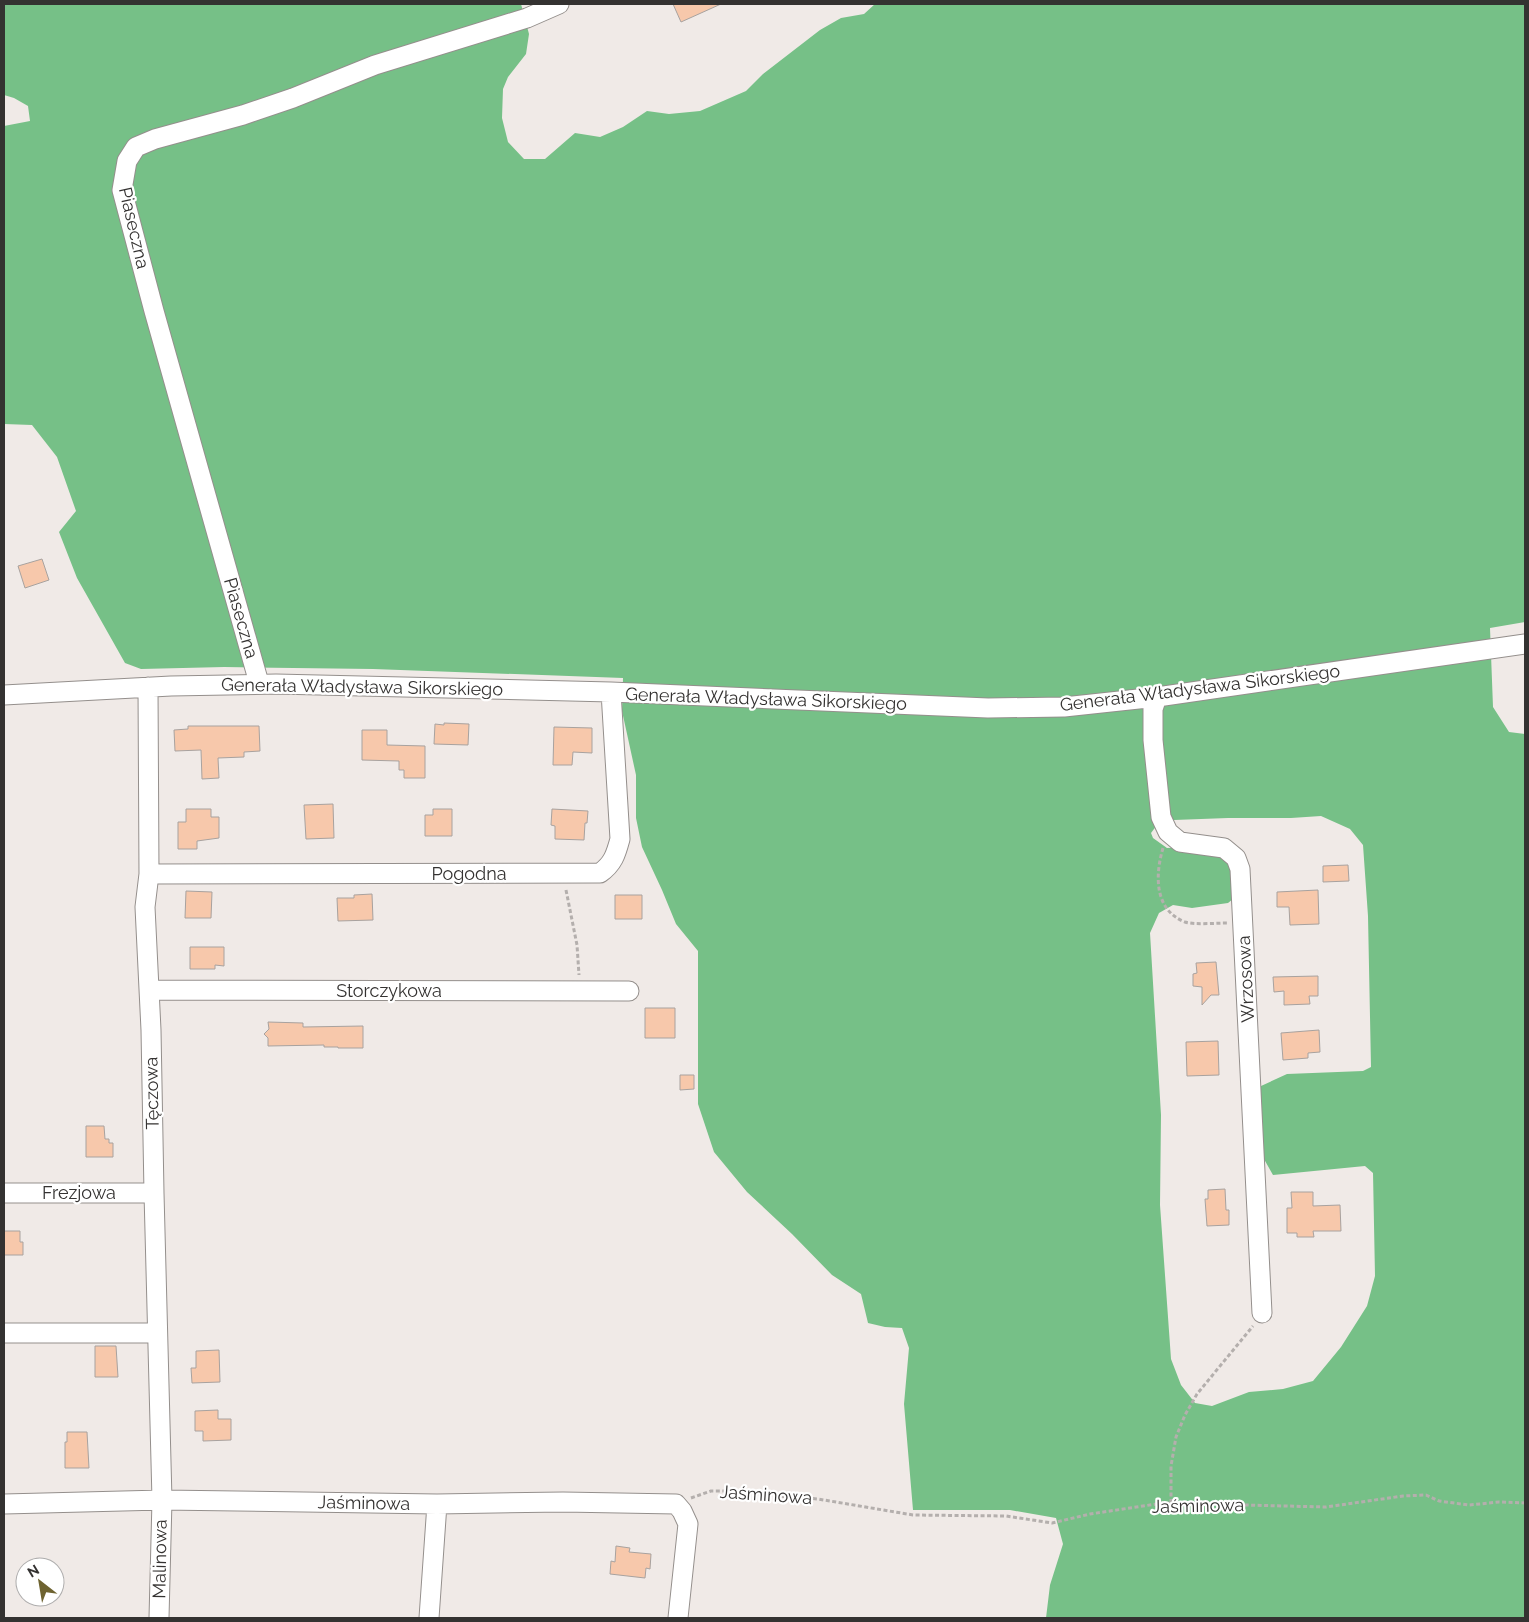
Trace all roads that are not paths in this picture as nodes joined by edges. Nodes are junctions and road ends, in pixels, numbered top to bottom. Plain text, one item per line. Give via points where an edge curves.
1 (560, 4) edge
2 (1525, 644) edge
3 (259, 683) junction
4 (148, 687) junction
5 (611, 692) junction
6 (4, 696) edge
7 (1157, 697) junction
8 (149, 874) junction
9 (149, 990) junction
10 (629, 991) dead end
11 (4, 1193) edge
12 (154, 1193) junction
13 (1262, 1313) road end
14 (4, 1333) edge
15 (157, 1333) junction
16 (162, 1500) junction
17 (4, 1504) edge
18 (437, 1504) junction
19 (159, 1618) edge
20 (429, 1618) edge
21 (678, 1618) edge

1 - 3 street, Piaseczna via 527,18 375,65 243,115 155,139 136,147 127,161 122,190
2 - 7 street, Generała Władysława Sikorskiego
3 - 4 street, Generała Władysława Sikorskiego
3 - 5 street, Generała Władysława Sikorskiego
4 - 6 street, Generała Władysława Sikorskiego
4 - 8 street, Tęczowa
5 - 7 street, Generała Władysława Sikorskiego via 988,708 1064,707
5 - 8 street, Pogodna via 620,839 616,856 600,873
7 - 13 street, Wrzosowa via 1154,740 1161,817 1168,832 1180,842 1224,848 1236,858 1240,869
8 - 9 street, Tęczowa via 145,907
9 - 10 street, Storczykowa
9 - 12 street, Tęczowa
11 - 12 street, Frezjowa
12 - 15 street, Tęczowa
14 - 15 street
15 - 16 street, Tęczowa
16 - 17 street, Jaśminowa
16 - 18 street, Jaśminowa
16 - 19 street, Malinowa
18 - 20 street
18 - 21 street, Jaśminowa via 676,1504 688,1524

